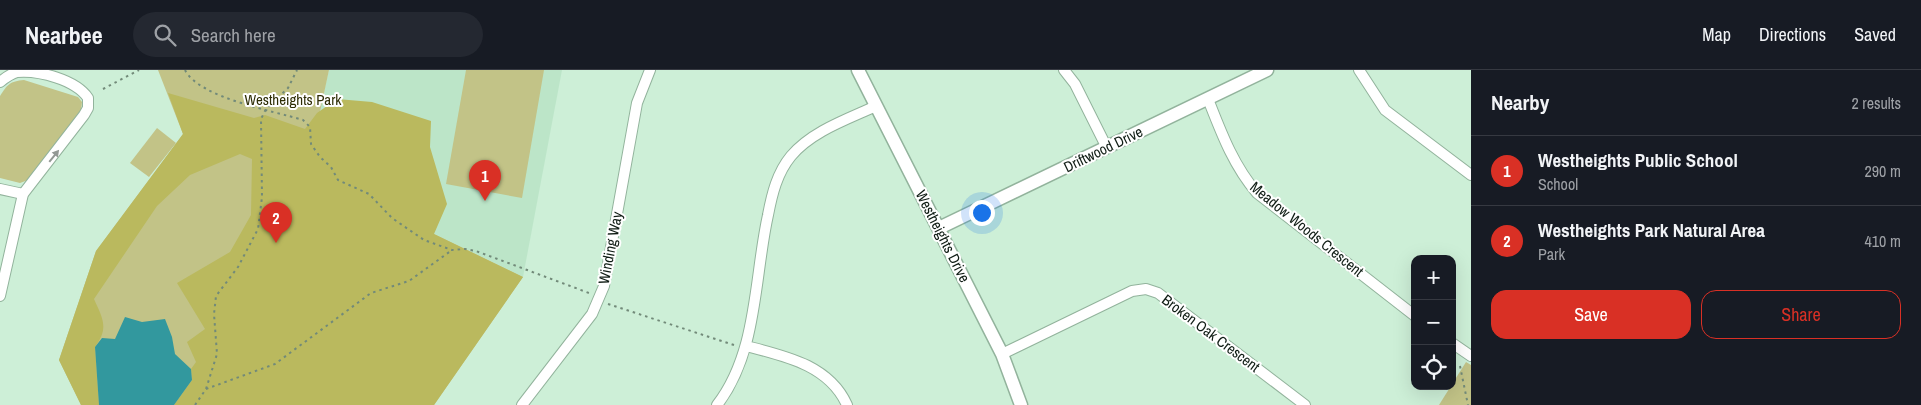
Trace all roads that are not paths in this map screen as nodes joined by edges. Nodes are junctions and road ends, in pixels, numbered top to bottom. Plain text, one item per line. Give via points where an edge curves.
1 (650, 70) edge
2 (858, 70) edge
3 (1064, 70) edge
4 (1267, 70) edge
5 (1359, 70) edge
6 (0, 82) edge
7 (1208, 98) junction
8 (876, 106) junction
9 (1106, 146) junction
10 (1471, 175) edge
11 (0, 189) edge
12 (23, 194) junction
13 (939, 228) junction
14 (0, 296) edge
15 (1411, 313) edge
16 (1455, 345) edge
17 (746, 346) junction
18 (1002, 354) junction
19 (1471, 356) edge
20 (522, 405) edge
21 (717, 405) edge
22 (848, 405) edge
23 (1021, 405) edge
24 (1305, 405) edge

1 - 20 street, Winding Way via 637,103 604,286 592,314
2 - 8 street, Westheights Drive
3 - 9 street via 1075,84
4 - 7 street, Driftwood Drive
5 - 10 street via 1385,110
12 -> 6 street via 84,115 88,98 78,86 40,73 19,71
7 - 9 street, Driftwood Drive
7 - 15 street, Meadow Woods Crescent via 1231,156 1257,193
8 - 13 street, Westheights Drive
8 - 17 street via 811,138 791,156 774,185
9 - 13 street, Driftwood Drive
11 - 12 street
12 - 14 street
13 - 18 street, Westheights Drive
16 - 19 street
17 - 21 street via 739,368
17 - 22 street via 815,369 832,382
18 - 23 street, Westheights Drive
18 - 24 street, Broken Oak Crescent via 1132,290 1146,289 1158,293

